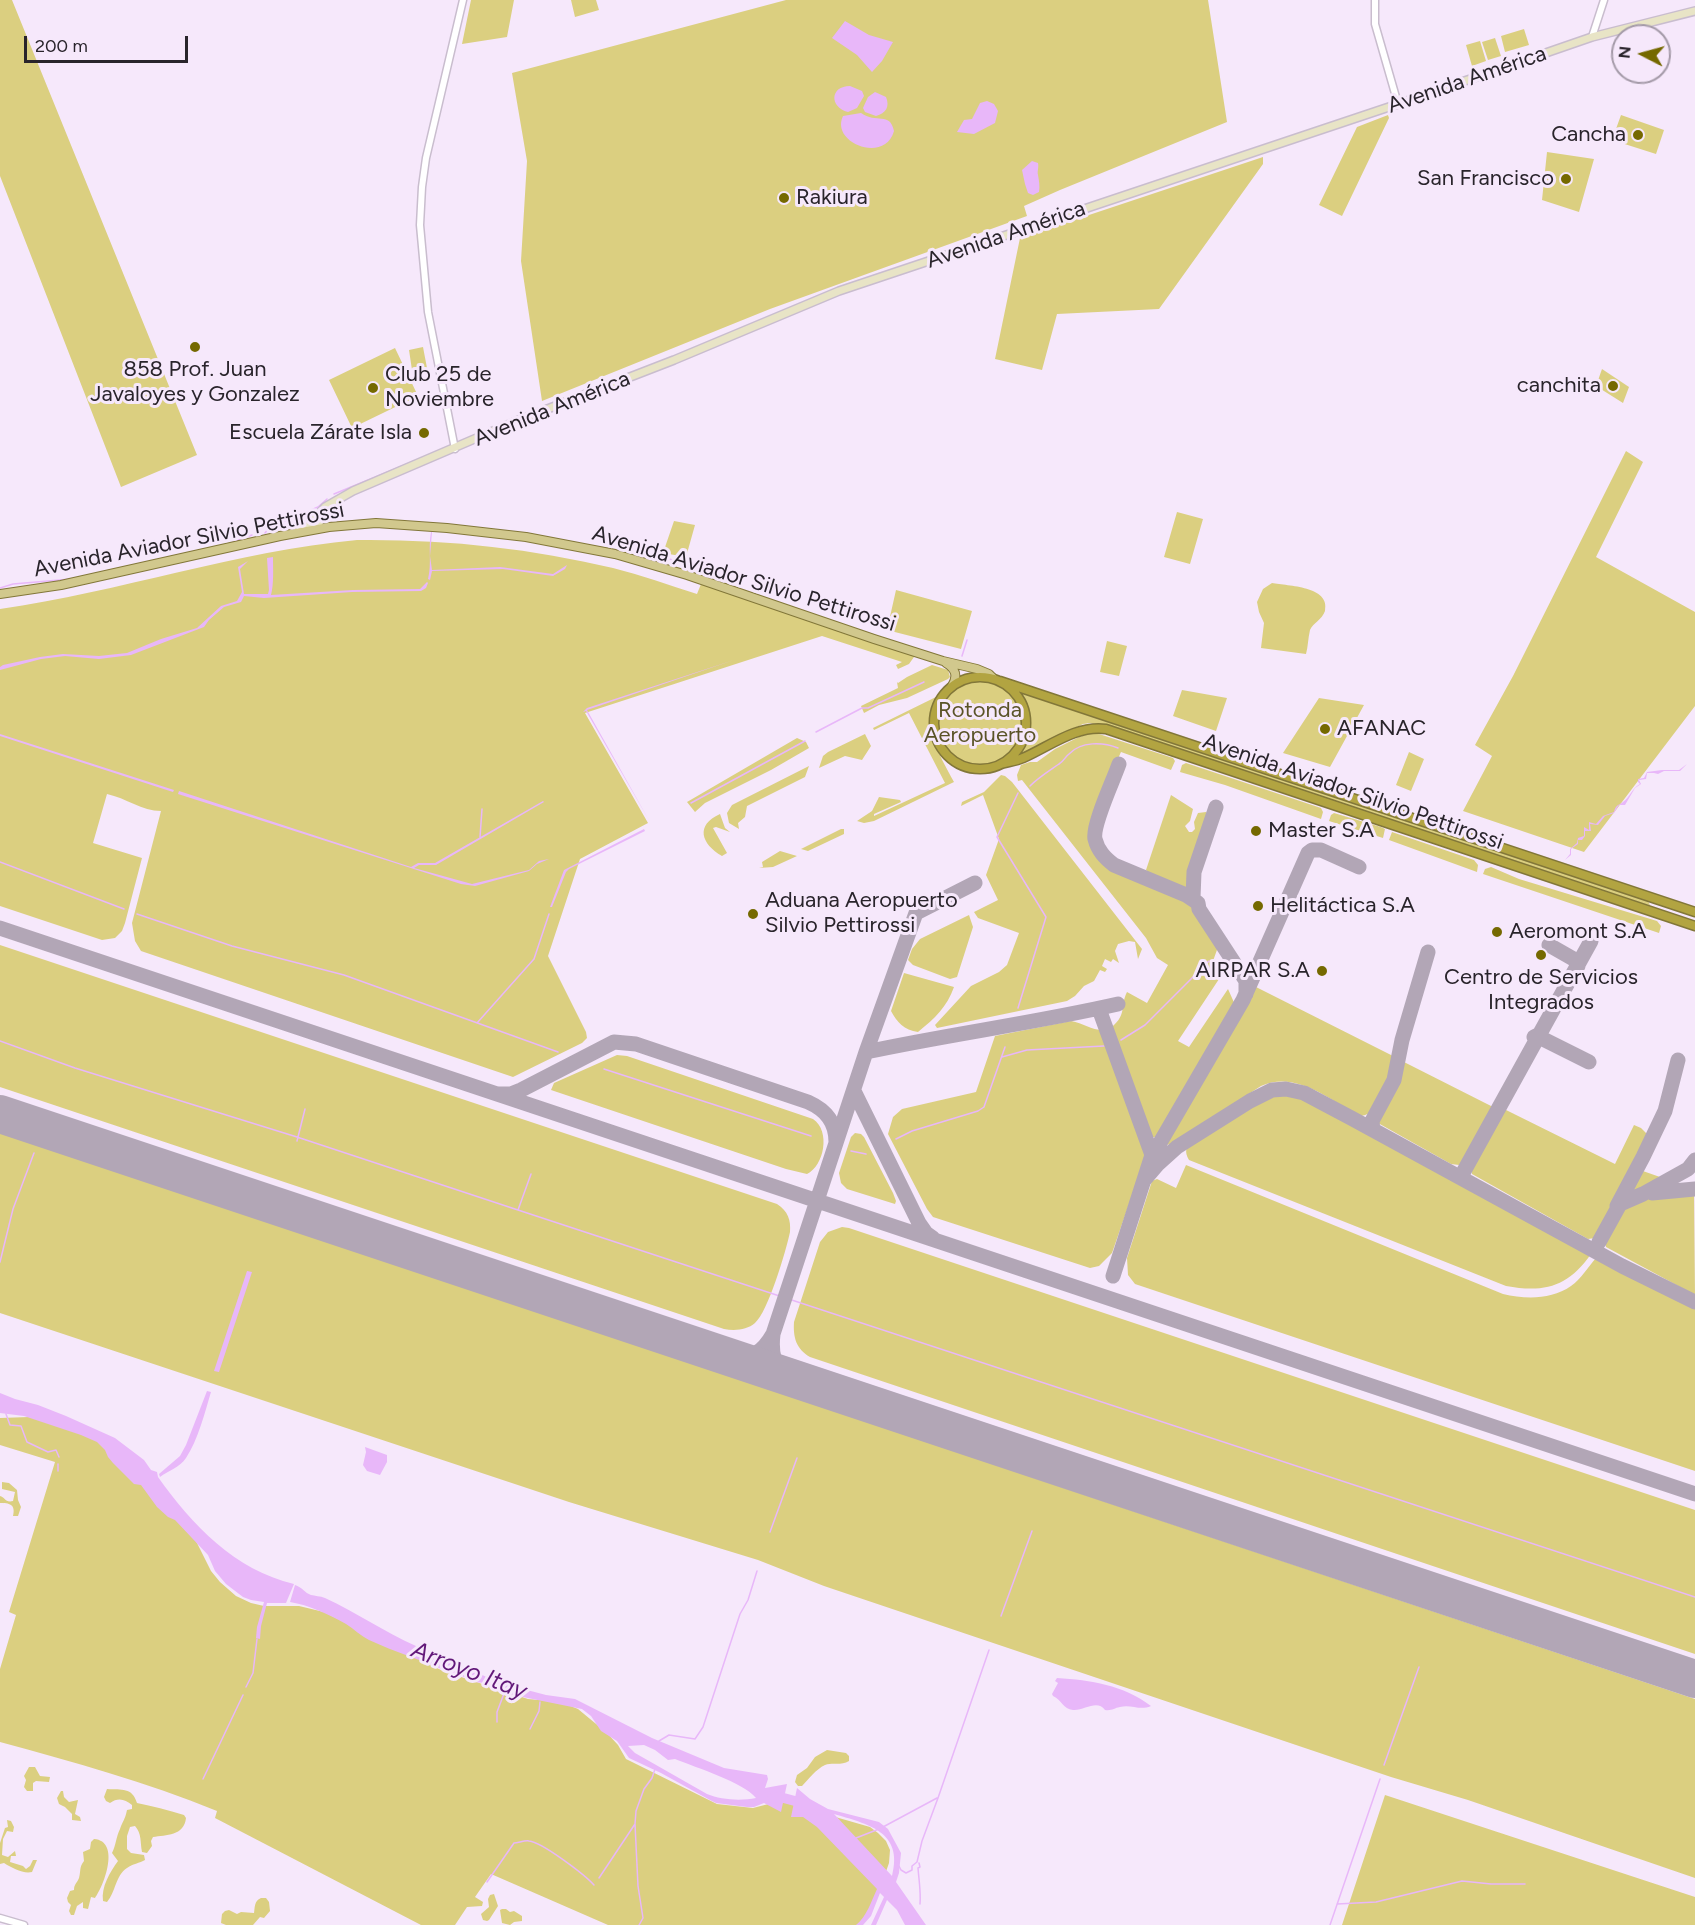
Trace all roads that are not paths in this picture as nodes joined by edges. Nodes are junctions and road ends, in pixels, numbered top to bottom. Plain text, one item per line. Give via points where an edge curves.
1 (463, 0) edge
2 (1375, 0) edge
3 (1604, 0) edge
4 (1695, 11) edge
5 (1592, 37) junction
6 (1398, 104) junction
7 (455, 448) junction
8 (332, 502) junction
9 (315, 529) junction
10 (297, 532) junction
11 (0, 594) edge
12 (943, 661) junction
13 (997, 679) junction
14 (952, 686) junction
15 (1001, 764) junction
16 (1660, 900) junction
17 (1695, 912) edge
18 (1656, 913) junction
19 (1695, 926) edge
20 (0, 1918) edge
21 (24, 1925) edge

1 - 7 street via 426,158 420,225 428,312
2 - 6 street via 1375,24
3 - 5 street
4 - 5 main road, Avenida América
5 - 6 main road, Avenida América
6 - 7 main road, Avenida América via 839,291
7 - 8 main road, Avenida América
8 - 9 main road
8 - 10 main road, Avenida América
9 - 10 main road, Avenida Aviador Silvio Pettirossi
9 - 12 main road, Avenida Aviador Silvio Pettirossi via 398,524 526,537 605,551
10 - 11 main road, Avenida Aviador Silvio Pettirossi via 129,571
12 - 13 main road, Avenida Aviador Silvio Pettirossi via 977,669
12 - 14 main road via 955,671
13 - 14 highway via 972,677
13 - 15 highway via 1021,702 1026,725 1019,748
13 - 16 highway, Avenida Aviador Silvio Pettirossi
14 - 15 highway via 943,695 935,715 934,726 941,747 964,766 985,769
15 - 18 highway, Avenida Aviador Silvio Pettirossi via 1021,759 1080,730 1106,729
16 - 17 highway, Avenida Aviador Silvio Pettirossi
16 - 18 highway
18 - 19 highway, Avenida Aviador Silvio Pettirossi
20 - 21 street

